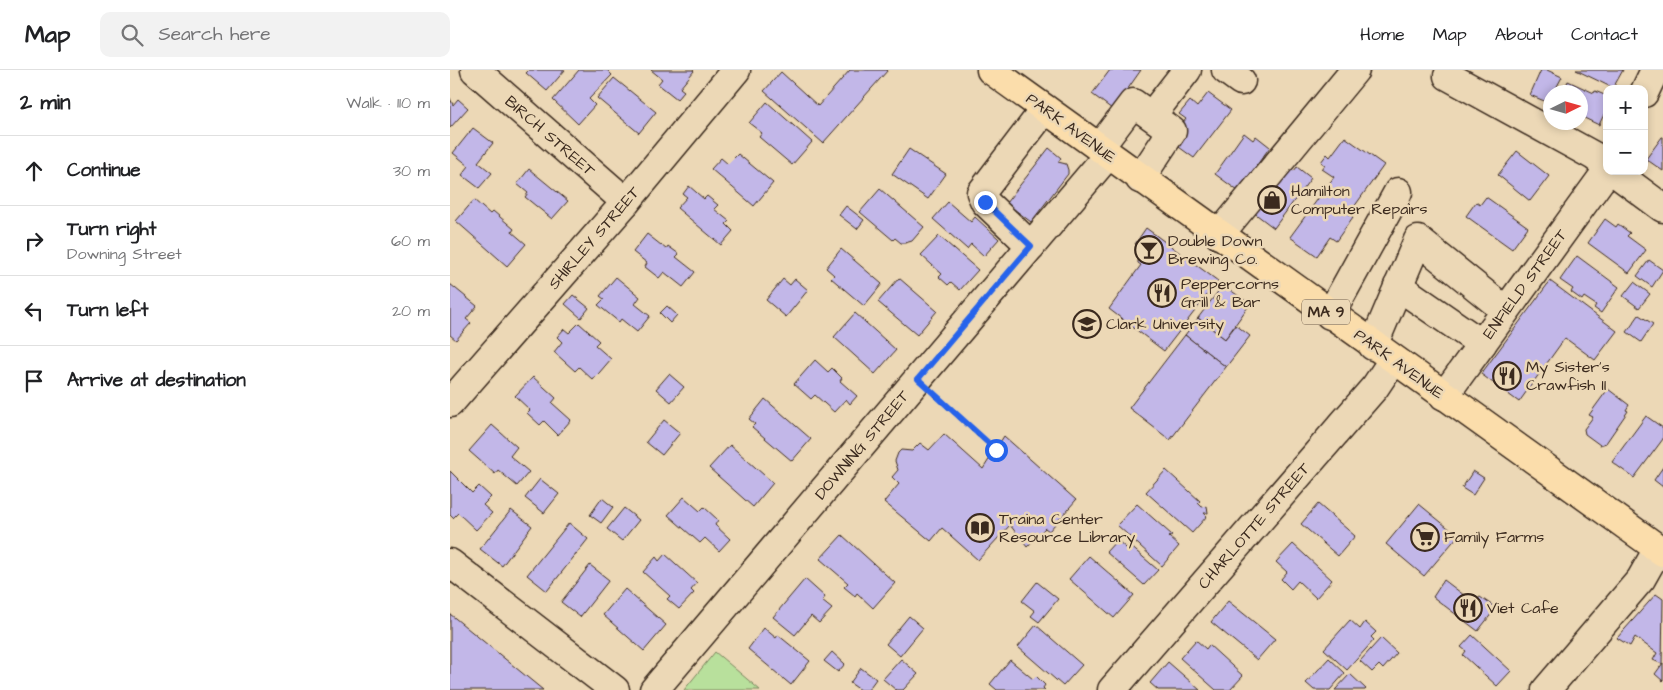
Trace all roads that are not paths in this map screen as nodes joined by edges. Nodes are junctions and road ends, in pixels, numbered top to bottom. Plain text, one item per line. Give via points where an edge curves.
1 (475, 70) edge
2 (736, 70) edge
3 (991, 70) edge
4 (1187, 70) edge
5 (1355, 70) edge
6 (1655, 70) edge
7 (1448, 76) dead end
8 (1648, 85) edge
9 (1045, 109) junction
10 (1152, 116) junction
11 (1104, 151) junction
12 (1603, 163) edge
13 (1604, 175) edge
14 (1618, 175) edge
15 (1140, 179) junction
16 (1398, 192) dead end
17 (626, 202) junction
18 (1663, 208) edge
19 (1219, 235) junction
20 (1031, 246) junction
21 (1398, 286) junction
22 (1505, 310) junction
23 (1330, 315) junction
24 (1482, 344) junction
25 (1383, 353) junction
26 (1444, 396) junction
27 (450, 403) edge
28 (1660, 550) edge
29 (450, 563) edge
30 (615, 690) edge
31 (654, 690) edge
32 (1112, 690) edge
33 (1546, 690) edge

1 - 17 street, BIRCH STREET
2 - 17 street, SHIRLEY STREET
3 - 9 highway, PARK AVENUE / MA 9
4 - 10 street
5 - 19 street
6 - 8 street
7 - 12 street
9 - 11 highway, PARK AVENUE / MA 9
9 - 20 street via 981,192 985,202
10 - 11 street, DOWNING STREET via 1133,103
10 - 15 street via 1172,131
11 - 15 highway, PARK AVENUE / MA 9
11 - 20 street, DOWNING STREET
13 - 22 street, ENFIELD STREET
14 - 18 street
15 - 19 highway, PARK AVENUE / MA 9
16 - 23 street
17 - 27 street, SHIRLEY STREET
19 - 23 highway, PARK AVENUE / MA 9
20 - 31 street, DOWNING STREET
21 - 22 street, CHARLOTTE STREET via 1418,240
21 - 24 street
21 - 25 street, CHARLOTTE STREET
22 - 24 street, ENFIELD STREET
23 - 25 highway, PARK AVENUE / MA 9
24 - 26 street, ENFIELD STREET
25 - 26 highway, PARK AVENUE / MA 9
25 - 32 street, CHARLOTTE STREET via 1375,387
26 - 28 highway, PARK AVENUE / MA 9
28 - 33 street via 1641,579
29 - 30 street

